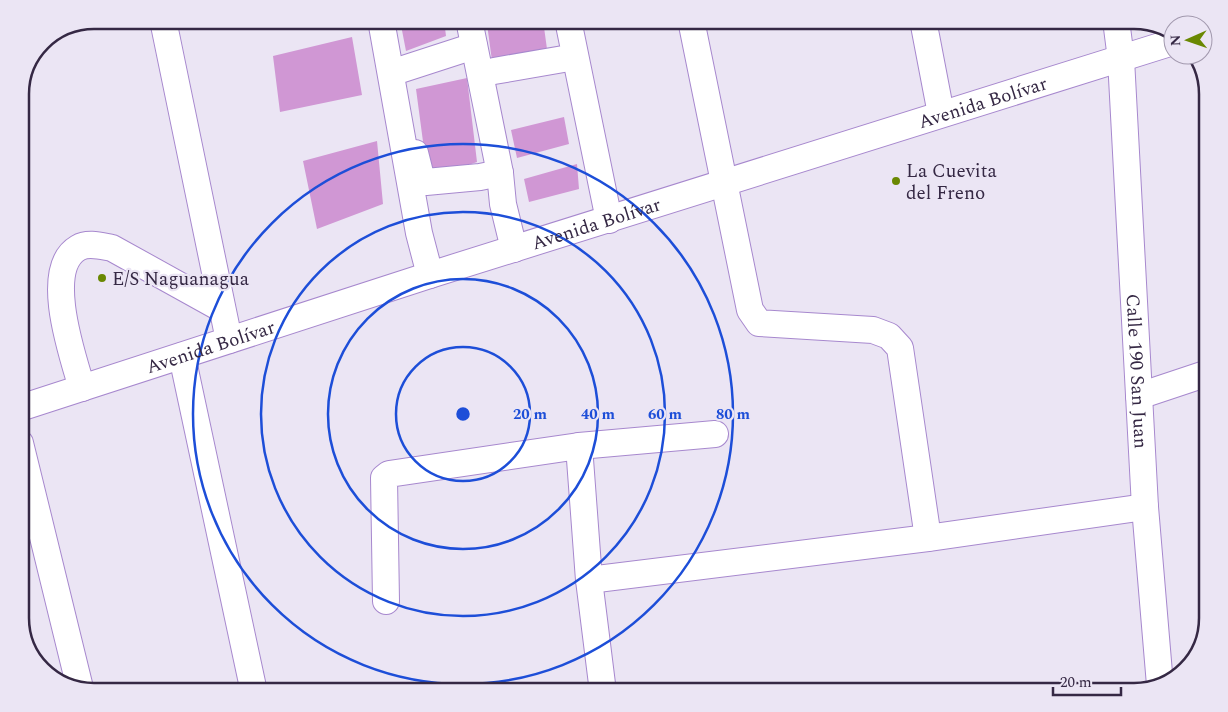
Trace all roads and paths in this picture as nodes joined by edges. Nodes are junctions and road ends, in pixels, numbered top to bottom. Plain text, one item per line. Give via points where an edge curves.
1 (165, 29) edge
2 (383, 29) edge
3 (393, 29) edge
4 (471, 29) edge
5 (485, 29) edge
6 (570, 29) edge
7 (694, 29) edge
8 (925, 29) edge
9 (1117, 29) edge
10 (1163, 45) edge
11 (474, 46) junction
12 (575, 57) junction
13 (1122, 59) junction
14 (400, 70) junction
15 (494, 71) junction
16 (941, 114) junction
17 (500, 173) junction
18 (724, 183) junction
19 (609, 220) junction
20 (520, 247) junction
21 (430, 275) junction
22 (222, 309) junction
23 (229, 340) junction
24 (182, 356) junction
25 (1199, 376) edge
26 (82, 388) junction
27 (1139, 396) junction
28 (29, 405) edge
29 (715, 434) dead end
30 (579, 446) junction
31 (29, 485) edge
32 (1145, 507) junction
33 (928, 538) junction
34 (589, 580) junction
35 (386, 601) dead end
36 (1159, 678) edge
37 (71, 679) edge
38 (252, 683) edge
39 (602, 683) edge

1 - 22 street
2 - 21 street via 419,233
3 - 14 street
4 - 11 street
5 - 15 street
6 - 12 street
7 - 18 street
8 - 16 street
9 - 13 street, Calle 190 San Juan
10 - 13 street, Avenida Bolívar
11 - 14 street
11 - 17 street
12 - 15 street
12 - 19 street
13 - 16 street, Avenida Bolívar
13 - 27 street, Calle 190 San Juan
14 - 17 street via 411,138 423,180 480,178
15 - 20 street
16 - 18 street, Avenida Bolívar
17 - 20 street via 503,204
18 - 19 street, Avenida Bolívar
18 - 33 street via 750,310 759,323 873,330 889,336 900,348
19 - 20 street, Avenida Bolívar
20 - 21 street, Avenida Bolívar
21 - 23 street, Avenida Bolívar
22 - 23 street
22 - 26 street via 112,248 93,244 79,247 70,255 63,271 61,297 67,336
23 - 24 street, Avenida Bolívar
24 - 26 street, Avenida Bolívar
24 - 38 street
25 - 27 street
26 - 28 street, Avenida Bolívar
27 - 32 street, Calle 190 San Juan
29 - 30 street
30 - 34 street
30 - 35 street via 387,475 384,478
31 - 37 street
32 - 33 street
32 - 36 street, Calle 190 San Juan
33 - 34 street
34 - 39 street

